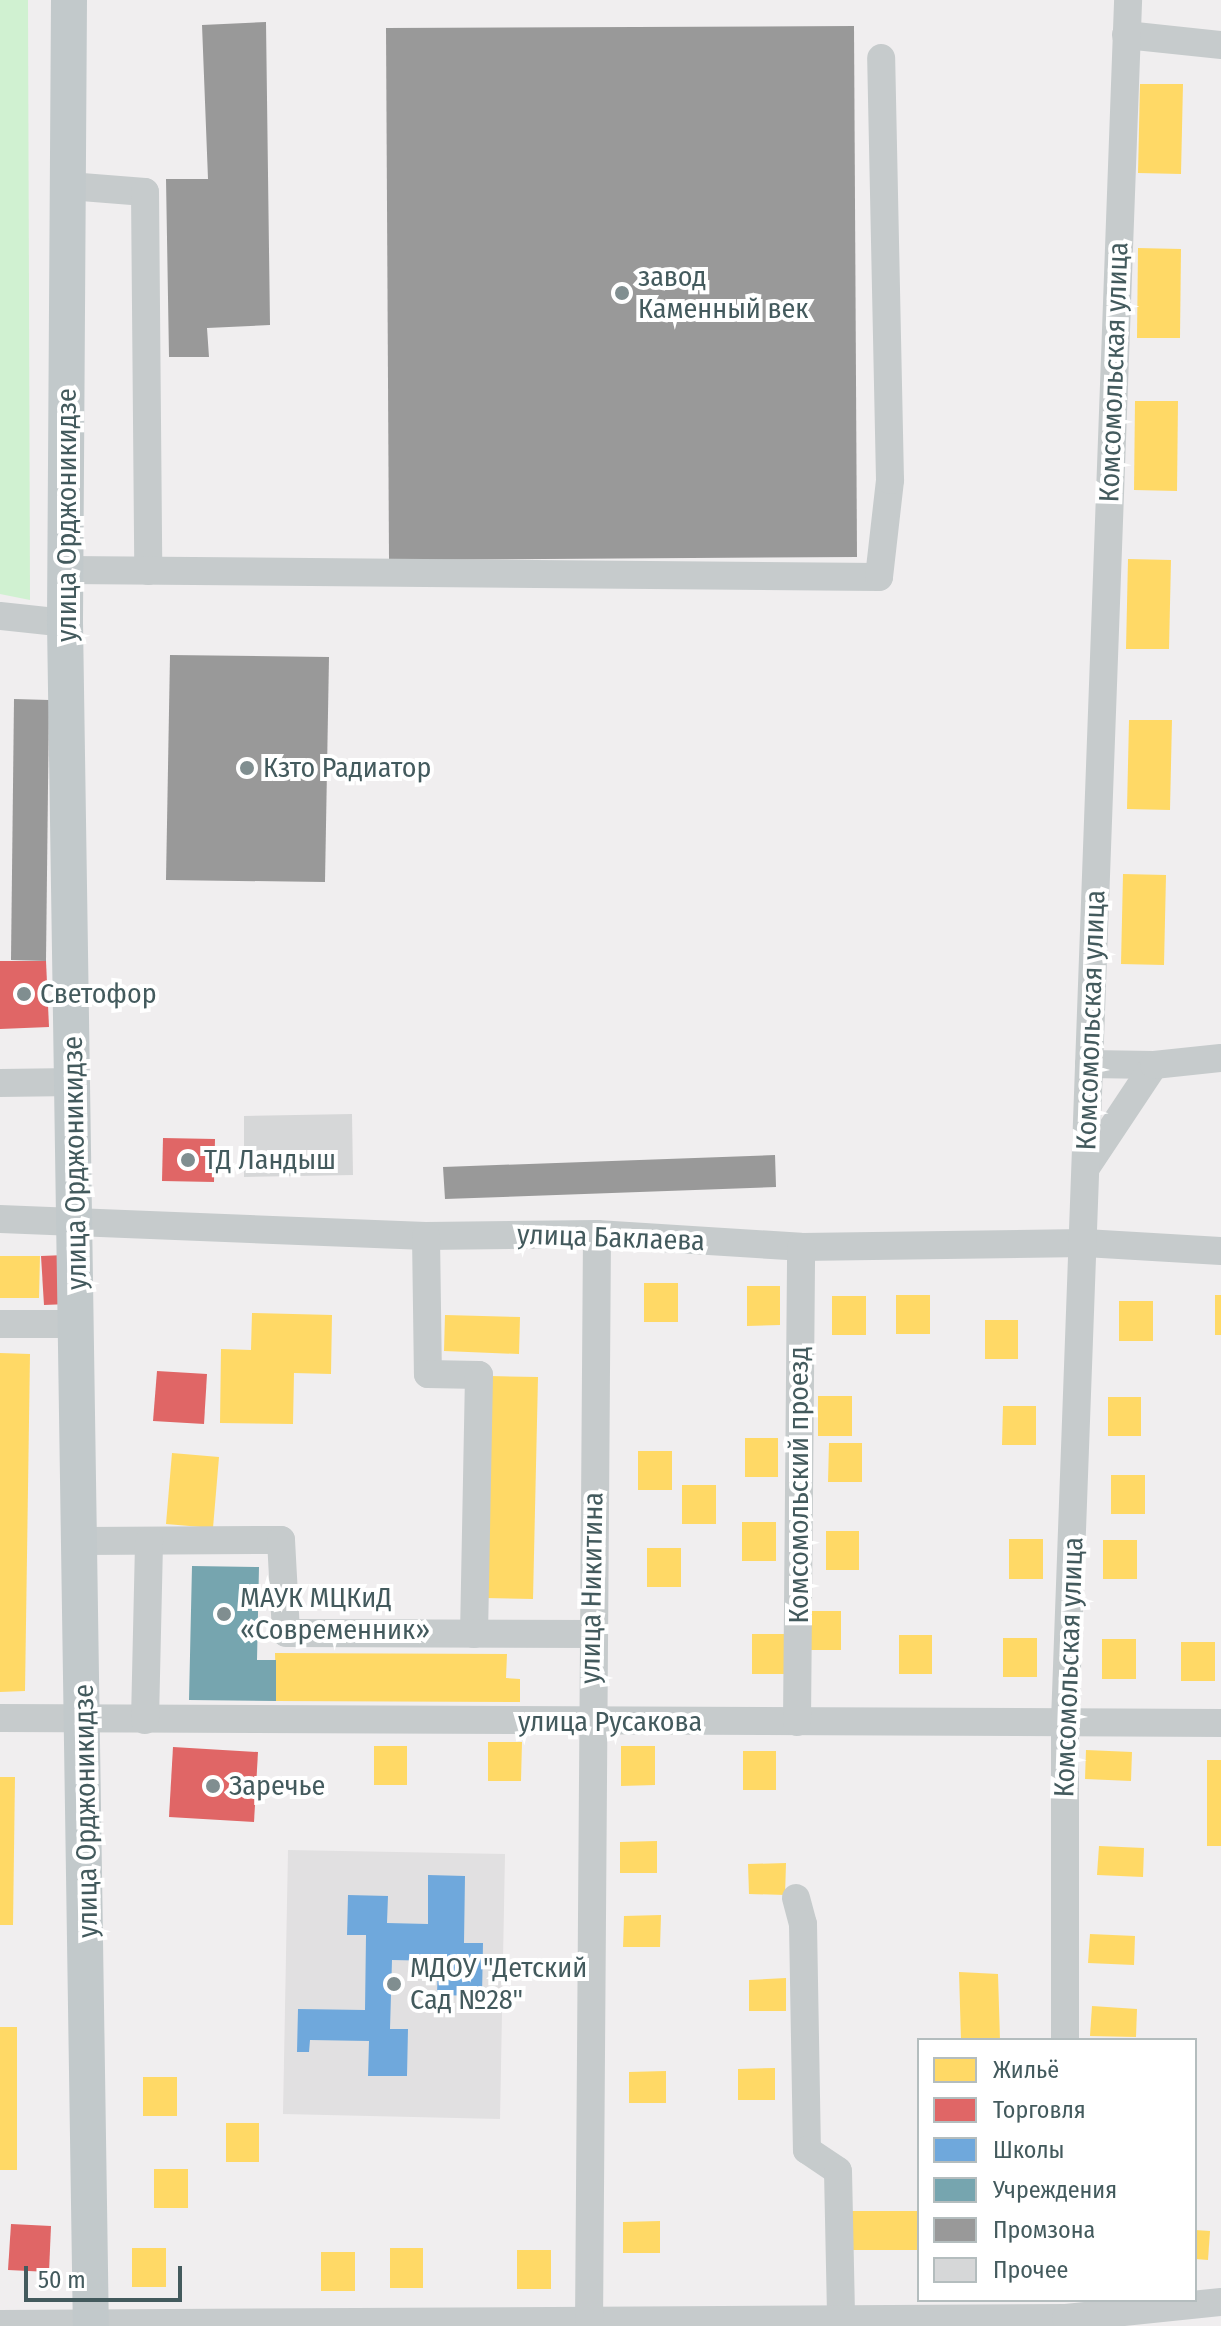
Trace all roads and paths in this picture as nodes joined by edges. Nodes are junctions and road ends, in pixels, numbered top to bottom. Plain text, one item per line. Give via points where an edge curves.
1 (69, 0) edge
2 (1128, 0) edge
3 (1126, 35) junction
4 (1221, 45) edge
5 (881, 58) dead end
6 (69, 186) junction
7 (67, 570) junction
8 (148, 571) junction
9 (0, 616) edge
10 (65, 623) junction
11 (1221, 1058) edge
12 (1089, 1064) junction
13 (1154, 1065) junction
14 (74, 1082) junction
15 (0, 1083) edge
16 (1087, 1167) junction
17 (0, 1219) edge
18 (78, 1220) junction
19 (597, 1234) junction
20 (426, 1236) junction
21 (1085, 1243) junction
22 (801, 1247) junction
23 (1221, 1251) edge
24 (0, 1324) edge
25 (78, 1324) junction
26 (82, 1541) junction
27 (149, 1541) junction
28 (474, 1634) junction
29 (592, 1634) junction
30 (0, 1718) edge
31 (85, 1720) junction
32 (145, 1720) junction
33 (1065, 1721) junction
34 (591, 1722) junction
35 (797, 1722) junction
36 (1221, 1723) edge
37 (796, 1898) dead end
38 (1065, 2038) edge
39 (1221, 2302) edge
40 (1066, 2315) edge
41 (841, 2319) junction
42 (589, 2323) edge
43 (0, 2324) edge
44 (91, 2325) edge

1 - 6 main road, улица Орджоникидзе
2 - 3 street, Комсомольская улица
3 - 4 street
3 - 12 street, Комсомольская улица
5 - 8 street via 890,480 879,577
6 - 7 main road, улица Орджоникидзе
6 - 8 street via 145,192
7 - 8 street
7 - 10 main road, улица Орджоникидзе
9 - 10 street
10 - 14 main road, улица Орджоникидзе
11 - 13 street
12 - 13 street
12 - 16 street, Комсомольская улица
13 - 16 street
14 - 15 street
14 - 18 main road, улица Орджоникидзе
16 - 21 street, Комсомольская улица
17 - 18 street, улица Баклаева
18 - 20 street, улица Баклаева
18 - 25 main road, улица Орджоникидзе
19 - 20 street, улица Баклаева
19 - 22 street, улица Баклаева
19 - 29 street, улица Никитина
20 - 28 street via 428,1374 479,1375
21 - 22 street, улица Баклаева
21 - 23 street, улица Баклаева
21 - 33 street, Комсомольская улица
22 - 35 street, Комсомольский проезд
24 - 25 street
25 - 26 main road, улица Орджоникидзе
26 - 27 street
26 - 31 main road, улица Орджоникидзе
27 - 28 street via 281,1540 286,1633
27 - 32 street
28 - 29 street
29 - 34 street, улица Никитина
30 - 31 street, улица Русакова
31 - 32 street, улица Русакова
31 - 44 main road, улица Орджоникидзе
32 - 34 street, улица Русакова
33 - 35 street, улица Русакова
33 - 36 street, улица Русакова
33 - 38 street, Комсомольская улица
34 - 35 street, улица Русакова
34 - 42 street, улица Никитина
37 - 41 street via 803,1924 807,2150 838,2171
39 - 40 street
40 - 41 street
41 - 42 street
42 - 44 street
43 - 44 street

